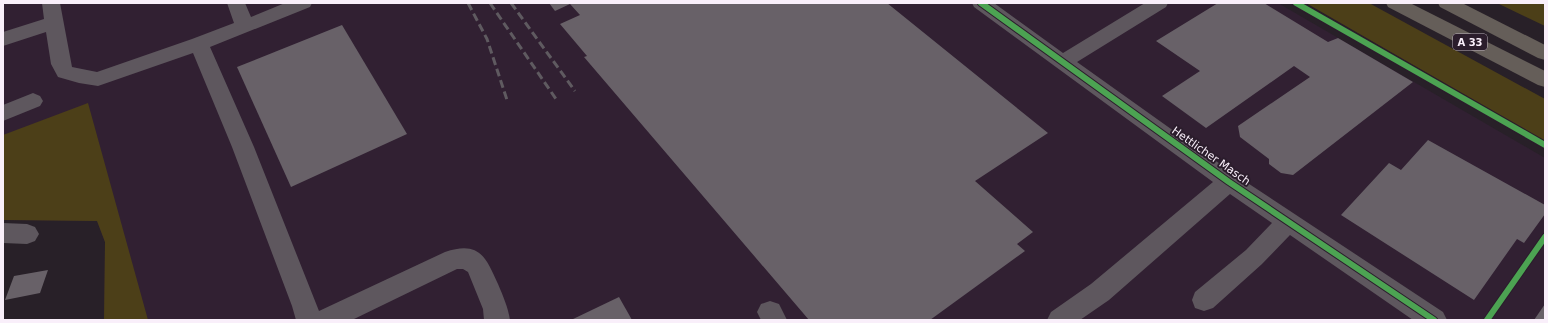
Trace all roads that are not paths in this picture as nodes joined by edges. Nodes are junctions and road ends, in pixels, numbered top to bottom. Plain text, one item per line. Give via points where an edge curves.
1 (51, 3) edge
2 (236, 3) edge
3 (303, 3) edge
4 (982, 3) edge
5 (1160, 3) edge
6 (1395, 3) edge
7 (1446, 3) edge
8 (54, 23) junction
9 (245, 26) junction
10 (3, 39) edge
11 (199, 44) junction
12 (1545, 53) edge
13 (1063, 62) junction
14 (1545, 80) edge
15 (33, 101) dead end
16 (3, 113) edge
17 (1229, 182) junction
18 (1288, 222) junction
19 (3, 233) edge
20 (27, 234) dead end
21 (1204, 300) dead end
22 (309, 320) edge
23 (326, 320) edge
24 (497, 320) edge
25 (1060, 320) edge
26 (1434, 320) edge

1 - 8 street
2 - 9 street
3 - 9 street
4 - 13 street, Hettlicher Masch
5 - 13 street
6 - 14 highway, A 33
7 - 12 highway, A 33
8 - 10 street
8 - 11 street via 61,64 65,72 98,79
9 - 11 street
11 - 22 street via 243,147
13 - 17 street, Hettlicher Masch
15 - 16 street
17 - 18 street, Hettlicher Masch
17 - 25 street via 1100,292
18 - 21 street via 1254,257
18 - 26 street, Hettlicher Masch
19 - 20 street
23 - 24 street via 454,259 467,258 477,265 496,308

